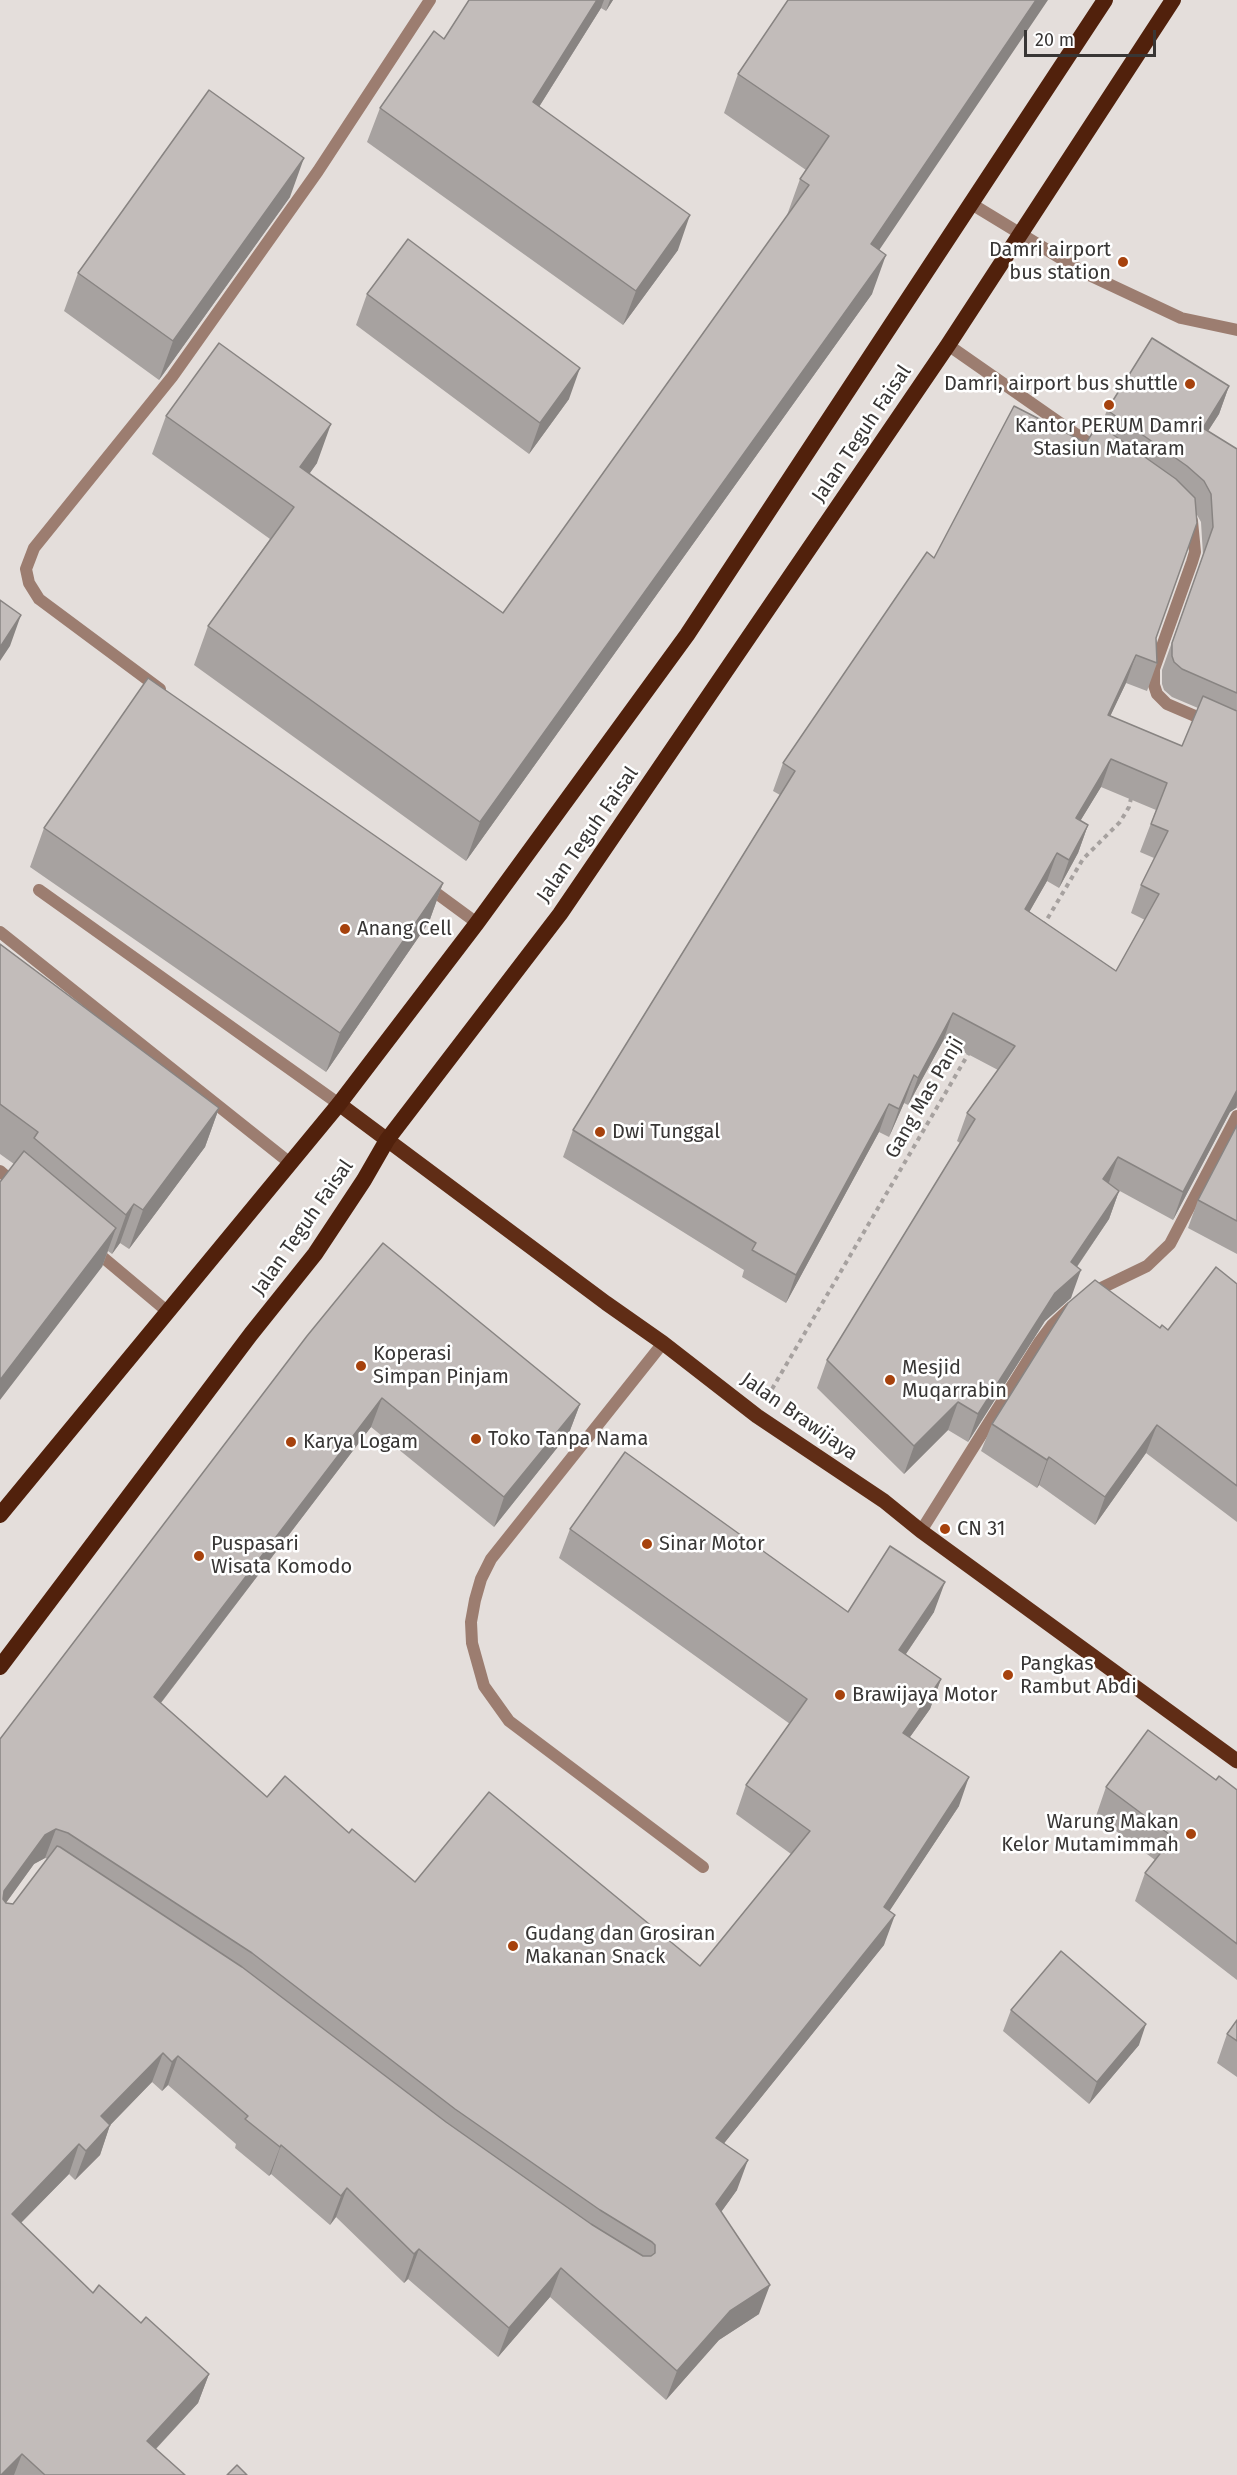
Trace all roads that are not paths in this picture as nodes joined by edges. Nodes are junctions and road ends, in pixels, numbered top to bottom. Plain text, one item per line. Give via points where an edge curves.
1 (430, 0) edge
2 (1105, 0) edge
3 (1173, 0) edge
4 (970, 203) junction
5 (1019, 234) junction
6 (1237, 330) edge
7 (948, 345) junction
8 (1112, 460) edge
9 (1184, 510) edge
10 (166, 694) edge
11 (1237, 734) edge
12 (420, 881) edge
13 (39, 890) dead end
14 (477, 923) junction
15 (0, 932) edge
16 (339, 1104) junction
17 (1237, 1116) edge
18 (387, 1140) junction
19 (290, 1163) junction
20 (0, 1171) edge
21 (27, 1193) edge
22 (80, 1238) edge
23 (168, 1312) junction
24 (663, 1343) junction
25 (0, 1515) edge
26 (921, 1531) junction
27 (0, 1667) edge
28 (1237, 1761) edge
29 (703, 1868) dead end

1 - 10 street via 318,171 172,377 34,548 26,569 39,599
2 - 4 highway, Jalan Teguh Faisal
3 - 5 highway, Jalan Teguh Faisal
4 - 5 street
4 - 14 highway, Jalan Teguh Faisal via 687,635
5 - 6 street via 1084,273 1181,318
5 - 7 highway, Jalan Teguh Faisal
7 - 8 street
7 - 18 highway, Jalan Teguh Faisal via 560,914
9 - 11 street via 1192,523 1194,552 1154,669 1154,685 1167,704
12 - 14 street
13 - 16 street
14 - 16 highway, Jalan Teguh Faisal
15 - 19 street
16 - 18 main road, Jalan Brawijaya
16 - 19 highway, Jalan Teguh Faisal
17 - 26 street via 1170,1245 1147,1266 1083,1298 1052,1324
18 - 24 main road, Jalan Brawijaya
18 - 27 highway, Jalan Teguh Faisal via 315,1254
19 - 23 highway, Jalan Teguh Faisal
20 - 21 street
22 - 23 street
23 - 25 highway, Jalan Teguh Faisal
24 - 26 main road, Jalan Brawijaya via 757,1416 884,1501
24 - 29 street via 491,1559 475,1600 472,1643 484,1686 509,1721
26 - 28 main road, Jalan Brawijaya

